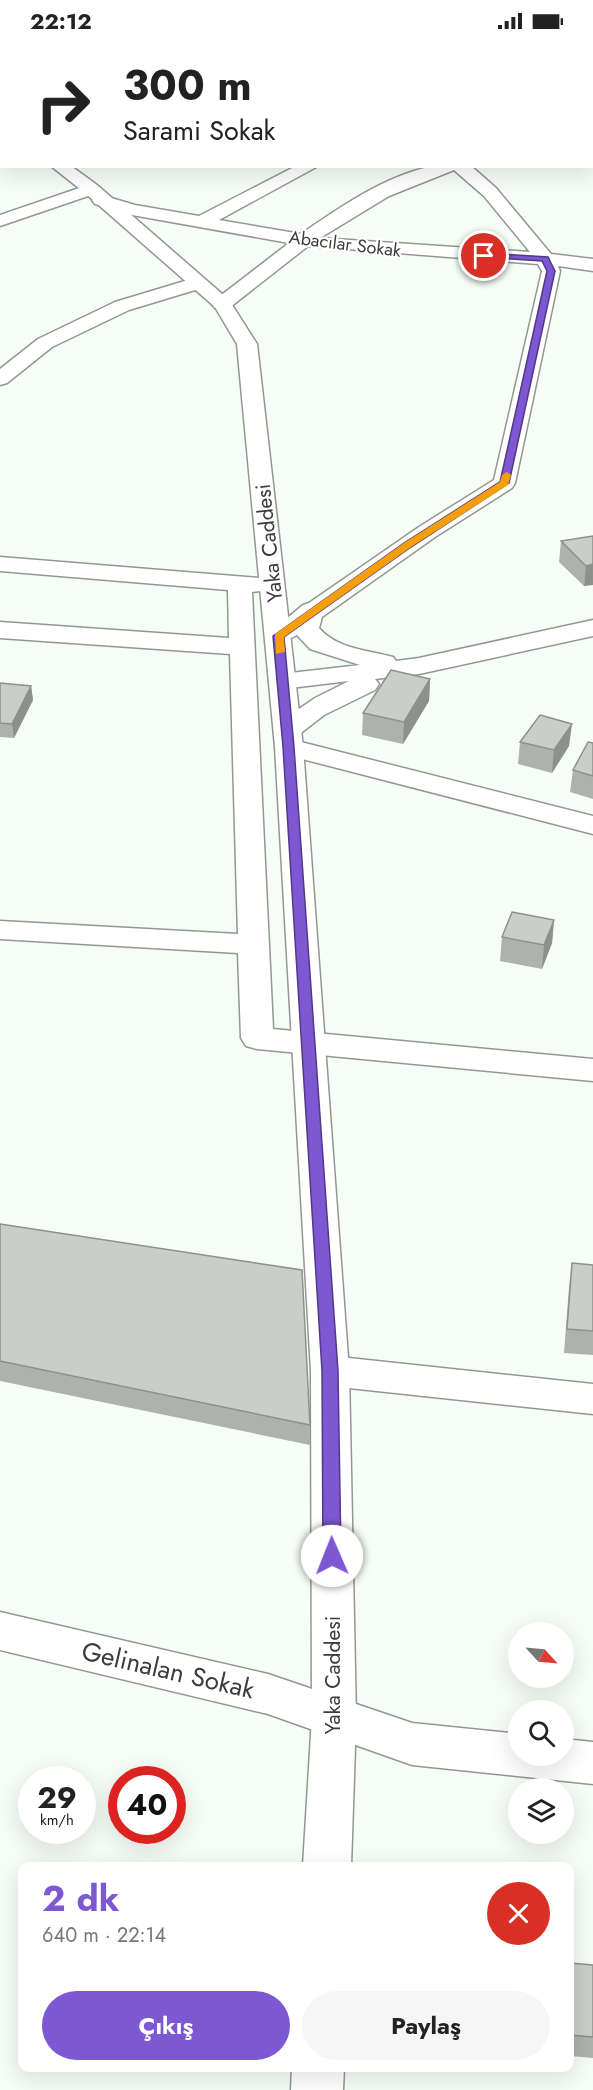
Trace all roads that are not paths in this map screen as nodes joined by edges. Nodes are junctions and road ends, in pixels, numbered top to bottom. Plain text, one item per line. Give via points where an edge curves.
1 (62, 168) edge
2 (306, 168) edge
3 (442, 168) edge
4 (462, 168) edge
5 (96, 195) junction
6 (182, 219) junction
7 (0, 221) edge
8 (202, 222) junction
9 (135, 229) junction
10 (304, 240) junction
11 (545, 259) junction
12 (593, 265) edge
13 (198, 284) junction
14 (222, 304) junction
15 (0, 379) edge
16 (0, 564) edge
17 (240, 584) junction
18 (274, 585) junction
19 (312, 610) junction
20 (593, 628) edge
21 (0, 630) edge
22 (279, 636) junction
23 (244, 647) junction
24 (419, 666) junction
25 (282, 681) junction
26 (288, 739) junction
27 (593, 825) edge
28 (0, 930) edge
29 (254, 944) junction
30 (306, 1043) junction
31 (593, 1070) edge
32 (330, 1371) junction
33 (593, 1400) edge
34 (0, 1631) edge
35 (334, 1718) junction
36 (593, 1763) edge
37 (327, 1862) edge
38 (318, 2072) edge
39 (317, 2090) edge

1 - 5 street, Yaka Caddesi
2 - 8 street
3 - 10 street via 382,190
4 - 11 street via 490,192
5 - 6 street, Abacılar Sokak via 132,210
5 - 7 street
5 - 9 street, Yaka Caddesi
6 - 8 street, Abacılar Sokak
6 - 9 street via 149,221
8 - 10 street, Abacılar Sokak
9 - 13 street, Yaka Caddesi
10 - 11 street, Abacılar Sokak via 366,248
10 - 14 street
11 - 12 street, Abacılar Sokak
11 - 19 street via 551,271 504,483
13 - 14 street, Yaka Caddesi
13 - 15 street via 122,306 45,343
14 - 18 street, Yaka Caddesi via 247,344
16 - 17 street
17 - 18 street
17 - 23 street
18 - 22 street, Yaka Caddesi
19 - 22 street
19 - 24 street via 306,629 320,644 377,661
20 - 24 street
21 - 23 street
22 - 25 street, Yaka Caddesi
23 - 29 street
24 - 25 street
24 - 26 street via 333,696 311,709
25 - 26 street, Yaka Caddesi
26 - 27 street
26 - 30 street, Yaka Caddesi
28 - 29 street
29 - 30 street via 257,1038
30 - 31 street
30 - 32 street, Yaka Caddesi via 306,1275
32 - 33 street
32 - 35 street, Yaka Caddesi
34 - 35 street, Gelinalan Sokak via 268,1694
35 - 36 street, Gelinalan Sokak via 412,1744
35 - 37 street, Yaka Caddesi
38 - 39 street

